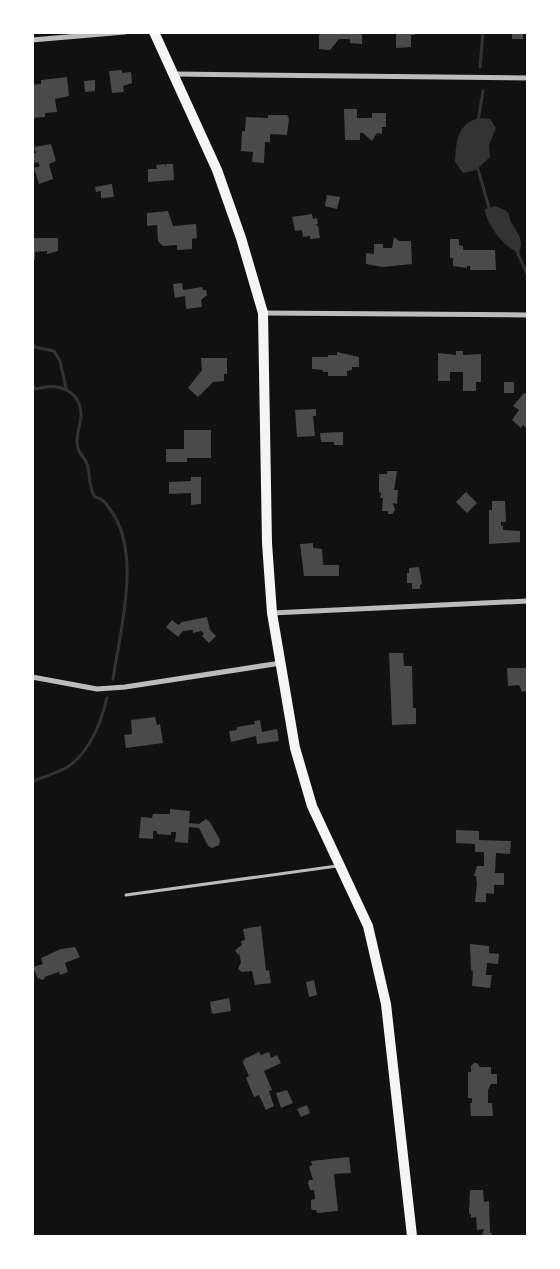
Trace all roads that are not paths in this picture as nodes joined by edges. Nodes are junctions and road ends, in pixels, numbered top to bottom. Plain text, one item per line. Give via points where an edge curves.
1 (126, 32) edge
2 (154, 32) edge
3 (32, 40) edge
4 (174, 74) junction
5 (528, 78) edge
6 (263, 313) junction
7 (528, 315) edge
8 (528, 601) edge
9 (272, 612) junction
10 (281, 663) junction
11 (32, 677) edge
12 (340, 866) junction
13 (126, 895) dead end
14 (412, 1236) edge

1 - 3 street
2 - 4 main road
4 - 5 street
4 - 6 main road via 217,170 242,238
6 - 7 street
6 - 9 main road via 267,543
8 - 9 street
9 - 10 main road
10 - 11 street via 97,689
10 - 12 main road via 295,748 312,806
12 - 13 lane
12 - 14 main road via 368,926 386,1004

